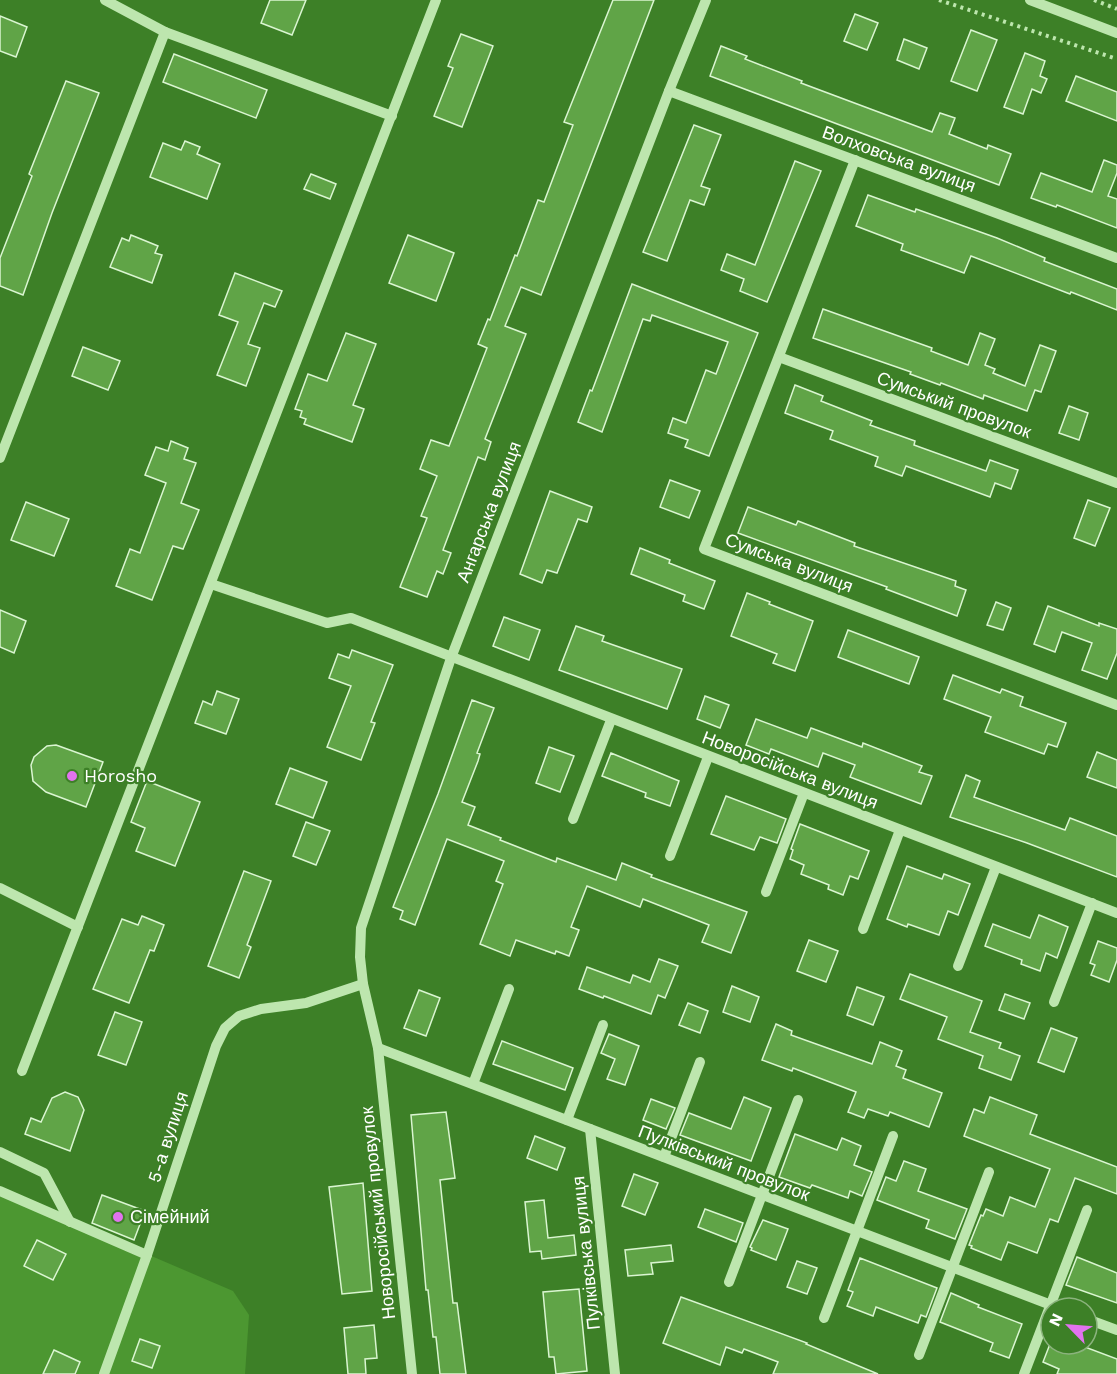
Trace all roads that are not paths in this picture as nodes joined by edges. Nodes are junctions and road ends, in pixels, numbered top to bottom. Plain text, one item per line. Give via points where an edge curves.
1 (105, 0) edge
2 (436, 0) edge
3 (706, 0) edge
4 (1030, 0) edge
5 (165, 32) junction
6 (1117, 33) edge
7 (669, 91) junction
8 (392, 116) junction
9 (855, 160) junction
10 (1117, 258) edge
11 (779, 357) junction
12 (0, 458) edge
13 (1117, 483) edge
14 (211, 584) junction
15 (451, 658) junction
16 (1117, 705) edge
17 (611, 720) junction
18 (708, 757) junction
19 (804, 793) junction
20 (573, 819) dead end
21 (900, 830) junction
22 (670, 856) dead end
23 (996, 867) junction
24 (0, 888) edge
25 (766, 892) dead end
26 (1092, 903) junction
27 (1117, 913) edge
28 (78, 927) junction
29 (863, 929) dead end
30 (958, 966) dead end
31 (363, 984) junction
32 (509, 989) dead end
33 (1054, 1002) dead end
34 (603, 1025) dead end
35 (378, 1048) junction
36 (700, 1062) dead end
37 (22, 1071) dead end
38 (473, 1084) junction
39 (798, 1100) dead end
40 (567, 1120) junction
41 (590, 1129) junction
42 (893, 1136) dead end
43 (0, 1152) edge
44 (664, 1157) junction
45 (988, 1172) dead end
46 (0, 1191) edge
47 (762, 1195) junction
48 (1086, 1210) dead end
49 (70, 1222) junction
50 (857, 1231) junction
51 (147, 1255) junction
52 (952, 1267) junction
53 (729, 1282) dead end
54 (1058, 1296) edge
55 (1039, 1300) edge
56 (824, 1318) dead end
57 (1099, 1323) edge
58 (1117, 1330) edge
59 (1039, 1341) edge
60 (919, 1355) dead end
61 (104, 1374) edge
62 (412, 1374) edge
63 (615, 1374) edge
64 (1024, 1374) edge

1 - 5 street
2 - 8 street
3 - 7 street, Ангарська вулиця
4 - 6 street
5 - 8 street
5 - 12 street
7 - 9 street, Волховська вулиця
7 - 15 street, Ангарська вулиця
8 - 14 street
9 - 10 street, Волховська вулиця
9 - 11 street, Сумська вулиця
11 - 13 street, Сумський провулок
11 - 16 street, Сумська вулиця via 704,549
14 - 15 street, Новоросійська вулиця via 327,623 351,618
14 - 28 street
15 - 17 street, Новоросійська вулиця
15 - 31 street, Ангарська вулиця via 361,928
17 - 18 street, Новоросійська вулиця
17 - 20 street
18 - 19 street, Новоросійська вулиця
18 - 22 street
19 - 21 street, Новоросійська вулиця
19 - 25 street
21 - 23 street, Новоросійська вулиця
21 - 29 street
23 - 26 street, Новоросійська вулиця
23 - 30 street
24 - 28 street
26 - 27 street, Новоросійська вулиця
26 - 33 street
28 - 37 street
31 - 35 street, Ангарська вулиця
31 - 51 street, 5-а вулиця via 306,1003 239,1016 225,1028
32 - 38 street
34 - 40 street
35 - 38 street, Пулківський провулок
35 - 62 street, Новоросійський провулок
36 - 44 street
38 - 40 street, Пулківський провулок
39 - 47 street
40 - 41 street, Пулківський провулок
41 - 44 street, Пулківський провулок
41 - 63 street, Пулківська вулиця
42 - 50 street
43 - 49 street via 44,1173
44 - 47 street, Пулківський провулок
45 - 52 street
46 - 49 street
47 - 50 street, Пулківський провулок
47 - 53 street
48 - 54 street
49 - 51 street
50 - 52 street, Пулківський провулок
50 - 56 street
51 - 61 street, 5-а вулиця
52 - 55 street, Пулківський провулок
52 - 60 street
57 - 58 street
59 - 64 street

